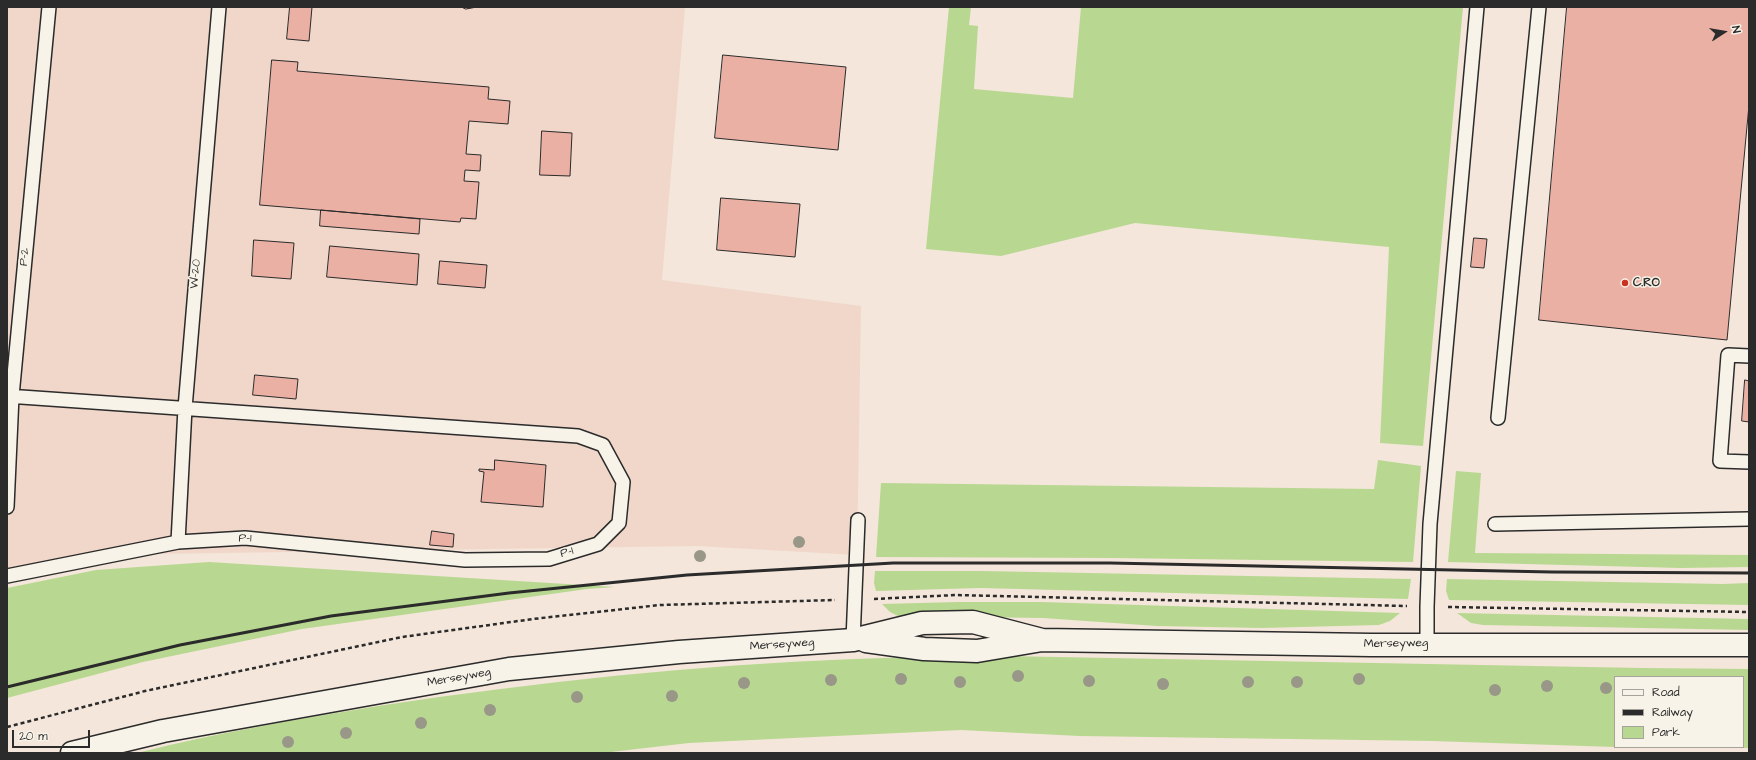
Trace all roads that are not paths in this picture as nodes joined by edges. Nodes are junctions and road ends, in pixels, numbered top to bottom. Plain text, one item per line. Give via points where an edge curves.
1 (49, 7) edge
2 (220, 7) edge
3 (1477, 7) edge
4 (1539, 7) edge
5 (1749, 356) edge
6 (10, 396) edge
7 (185, 408) junction
8 (1498, 418) dead end
9 (1749, 462) edge
10 (7, 507) edge
11 (1749, 519) edge
12 (858, 520) dead end
13 (1495, 524) dead end
14 (178, 542) junction
15 (7, 576) edge
16 (853, 640) junction
17 (1428, 644) junction
18 (1749, 645) edge
19 (72, 753) edge

1 - 6 lane, P-2
2 - 7 lane, W-20
3 - 17 lane via 1430,524
4 - 8 lane
5 - 9 lane via 1728,355 1720,461
6 - 7 lane, P-1
6 - 10 lane, P-2
7 - 14 lane, W-20
7 - 14 lane, P-1 via 578,436 603,445 623,482 619,523 598,544 549,558 465,560 245,538
11 - 13 lane
12 - 16 lane
14 - 15 lane, P-1
16 - 17 street, Merseyweg via 924,649 977,651 1042,640
16 - 19 street, Merseyweg via 679,652 509,669 163,731
17 - 18 street, Merseyweg

